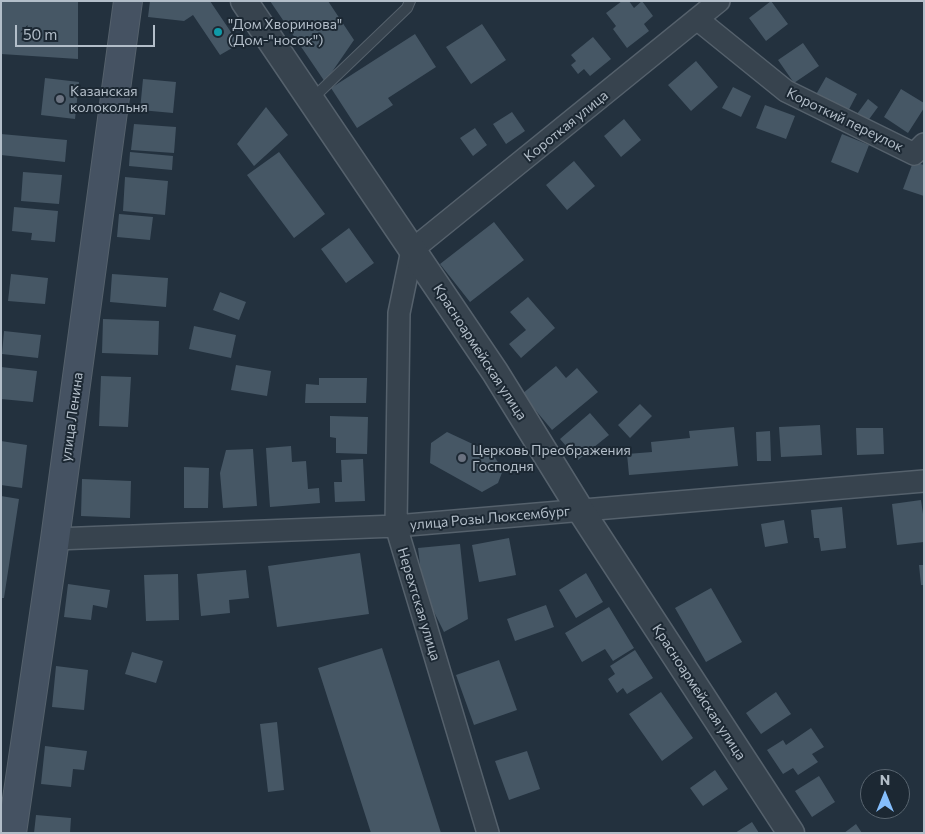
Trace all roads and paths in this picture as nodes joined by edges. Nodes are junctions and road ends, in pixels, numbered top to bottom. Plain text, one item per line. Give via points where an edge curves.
1 (128, 1) edge
2 (244, 1) edge
3 (410, 1) edge
4 (719, 1) edge
5 (697, 19) junction
6 (311, 100) junction
7 (924, 144) edge
8 (412, 250) junction
9 (924, 481) edge
10 (581, 511) junction
11 (396, 526) junction
12 (55, 539) junction
13 (9, 820) edge
14 (488, 833) edge
15 (791, 833) edge

1 - 12 main road, улица Ленина
2 - 6 street, Красноармейская улица
3 - 6 lane via 407,8
4 - 5 street, Короткая улица
5 - 7 street, Короткий переулок via 786,91 914,154
5 - 8 street, Короткая улица
6 - 8 street, Красноармейская улица
8 - 10 street, Красноармейская улица via 495,372
8 - 11 street, Нерехтская улица via 399,313
9 - 10 street, улица Розы Люксембург
10 - 11 street, улица Розы Люксембург
10 - 15 street, Красноармейская улица
11 - 12 street, улица Розы Люксембург
11 - 14 street, Нерехтская улица
12 - 13 main road, улица Ленина

